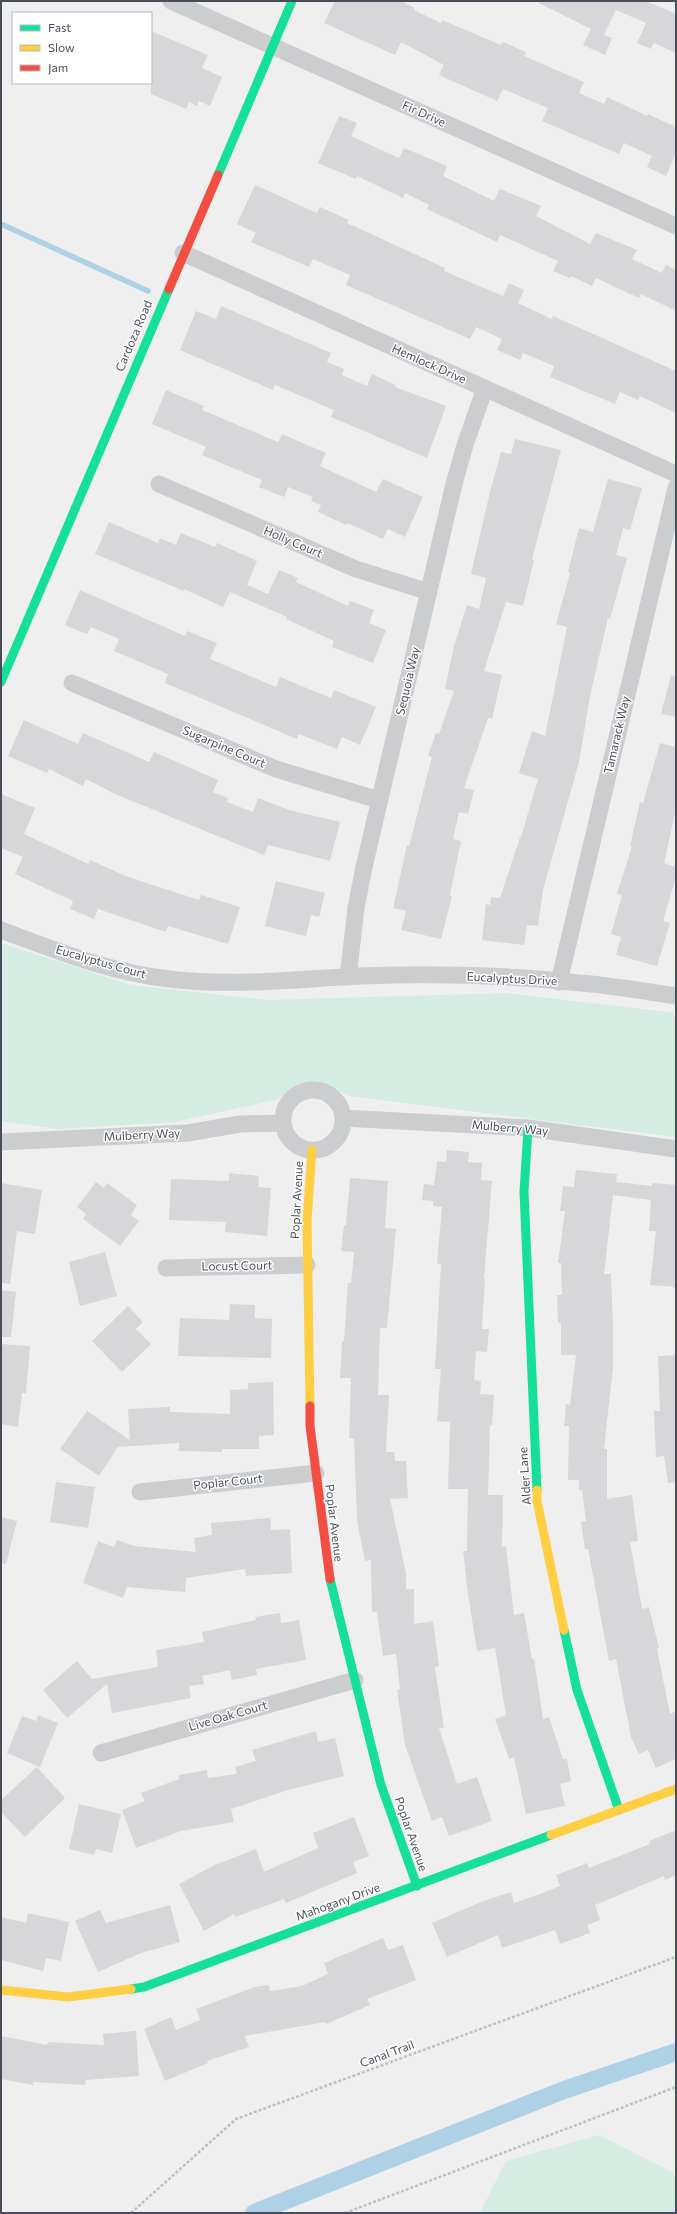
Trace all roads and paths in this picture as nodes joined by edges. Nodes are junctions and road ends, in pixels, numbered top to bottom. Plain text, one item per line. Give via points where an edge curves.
1 (171, 1) edge
2 (292, 1) edge
3 (272, 46) junction
4 (676, 226) edge
5 (183, 253) junction
6 (485, 388) junction
7 (676, 474) edge
8 (159, 484) dead end
9 (676, 488) edge
10 (429, 592) junction
11 (1, 682) edge
12 (72, 683) dead end
13 (379, 800) junction
14 (1, 930) edge
15 (348, 977) junction
16 (559, 982) junction
17 (676, 996) edge
18 (343, 1118) junction
19 (282, 1123) junction
20 (528, 1128) junction
21 (1, 1142) edge
22 (676, 1149) edge
23 (312, 1150) junction
24 (307, 1265) junction
25 (166, 1268) dead end
26 (316, 1472) junction
27 (140, 1492) dead end
28 (355, 1680) junction
29 (101, 1753) dead end
30 (676, 1789) edge
31 (619, 1810) junction
32 (416, 1886) junction
33 (676, 1957) edge
34 (1, 1990) edge
35 (676, 2087) edge
36 (131, 2213) edge
37 (345, 2213) edge

1 - 3 street, Fir Drive
2 - 3 street, Cardoza Road
3 - 4 street, Fir Drive
3 - 5 street, Cardoza Road
5 - 6 street, Hemlock Drive
5 - 11 street, Cardoza Road
6 - 7 street, Hemlock Drive
6 - 10 street, Sequoia Way via 454,484
8 - 10 street, Holly Court via 356,569
9 - 16 street, Tamarack Way
10 - 13 street, Sequoia Way
12 - 13 street, Sugarpine Court via 276,769
13 - 15 street, Sequoia Way via 356,908
14 - 15 street, Eucalyptus Court via 71,956 125,972 167,979 251,984
15 - 16 street, Eucalyptus Drive via 483,977
16 - 17 street, Eucalyptus Drive
18 - 19 street via 340,1107 331,1096 317,1090 299,1093 288,1102
18 - 20 street, Mulberry Way
18 - 23 street via 342,1127 334,1141 322,1149
19 - 21 street, Mulberry Way via 240,1124 188,1133
19 - 23 street via 287,1136 299,1147
20 - 22 street, Mulberry Way
20 - 31 street, Alder Lane via 524,1192 537,1501 577,1690
23 - 24 street, Poplar Avenue
24 - 25 street, Locust Court
24 - 26 street, Poplar Avenue via 310,1426
26 - 27 street, Poplar Court
26 - 28 street, Poplar Avenue via 327,1567
28 - 29 street, Live Oak Court
28 - 32 street, Poplar Avenue via 381,1785
30 - 31 street, Mahogany Drive
31 - 32 street, Mahogany Drive
32 - 34 street, Mahogany Drive via 144,1987 68,1997
33 - 36 path, Canal Trail via 236,2119
35 - 37 path

